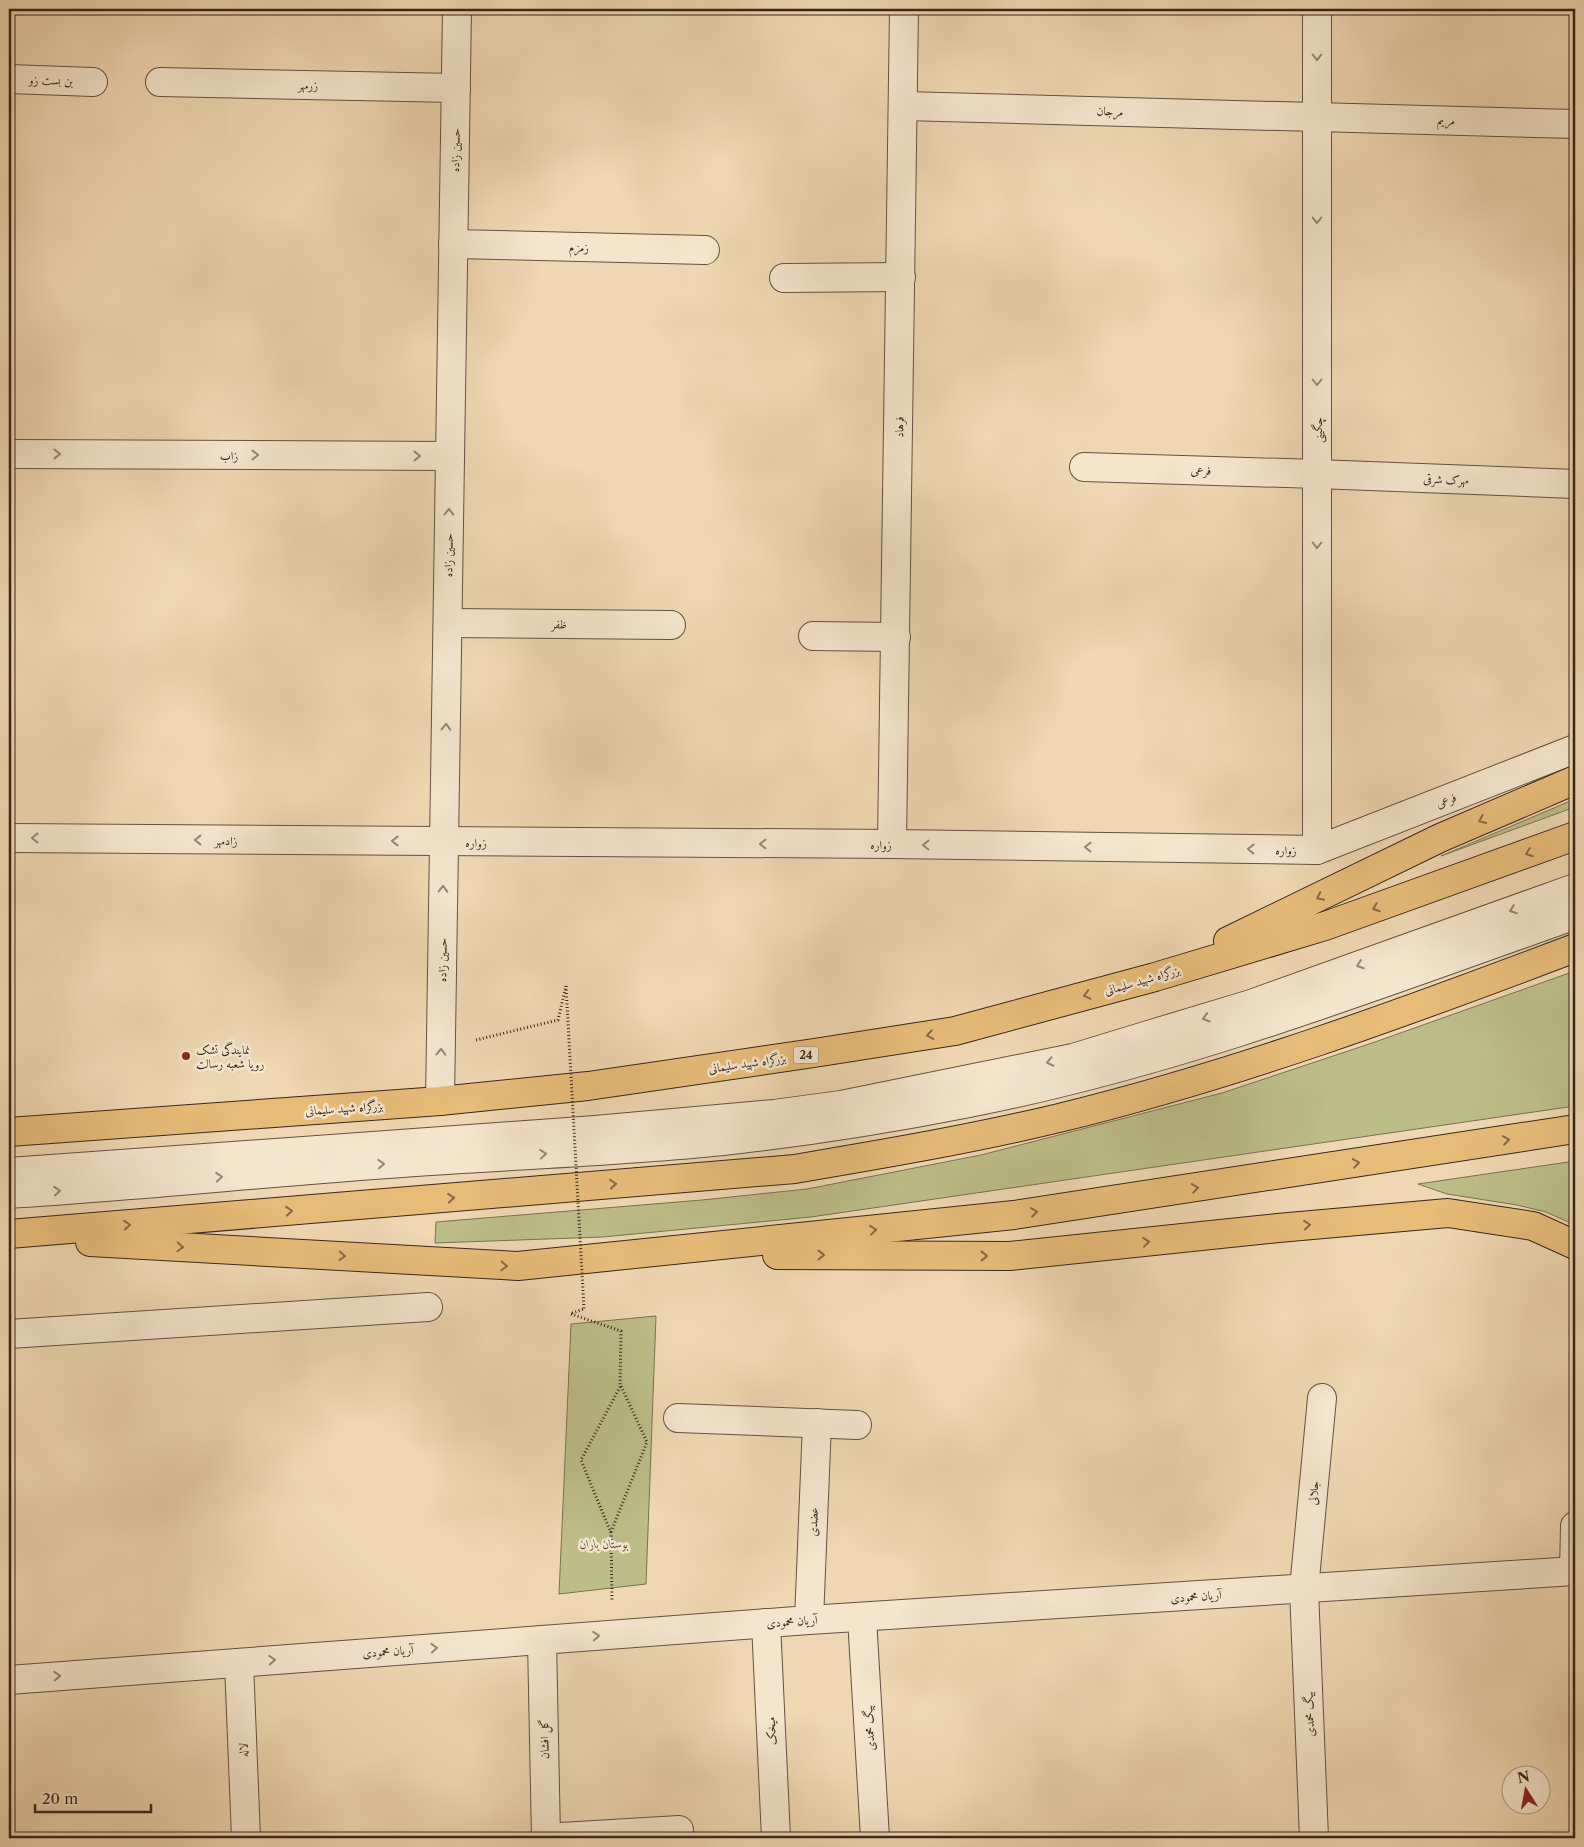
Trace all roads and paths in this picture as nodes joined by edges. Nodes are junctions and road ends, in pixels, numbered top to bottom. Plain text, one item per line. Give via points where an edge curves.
1 (457, 9) edge
2 (904, 9) edge
3 (1317, 9) edge
4 (9, 79) edge
5 (93, 82) dead end
6 (160, 82) dead end
7 (456, 88) junction
8 (903, 106) junction
9 (1317, 117) junction
10 (1575, 124) edge
11 (453, 244) junction
12 (705, 250) dead end
13 (901, 277) junction
14 (784, 278) dead end
15 (9, 454) edge
16 (450, 456) junction
17 (1084, 467) dead end
18 (1317, 474) junction
19 (1575, 484) edge
20 (448, 623) junction
21 (671, 625) dead end
22 (813, 636) dead end
23 (896, 636) junction
24 (1575, 749) edge
25 (1575, 780) edge
26 (1575, 836) edge
27 (9, 838) edge
28 (444, 842) junction
29 (892, 844) junction
30 (1317, 850) junction
31 (1575, 888) edge
32 (1575, 915) edge
33 (1575, 948) edge
34 (1155, 977) junction
35 (441, 1048) junction
36 (440, 1101) junction
37 (1575, 1130) edge
38 (9, 1132) edge
39 (9, 1172) edge
40 (9, 1194) edge
41 (9, 1236) edge
42 (1575, 1245) edge
43 (633, 1254) junction
44 (428, 1308) dead end
45 (9, 1334) edge
46 (620, 1384) junction
47 (1322, 1398) dead end
48 (678, 1418) dead end
49 (817, 1423) junction
50 (857, 1424) dead end
51 (1575, 1526) edge
52 (611, 1533) junction
53 (1574, 1572) edge
54 (1304, 1589) junction
55 (862, 1618) junction
56 (809, 1620) junction
57 (766, 1623) junction
58 (612, 1635) junction
59 (542, 1640) junction
60 (239, 1662) junction
61 (9, 1680) edge
62 (679, 1830) dead end
63 (246, 1838) edge
64 (545, 1838) edge
65 (776, 1838) edge
66 (875, 1838) edge
67 (1314, 1838) edge

1 - 7 street, حسین زاده
2 - 8 street, فرهاد
3 -> 9 street, چگینی
4 - 5 street, بن بست زو
6 - 7 street, زرمهر
7 - 11 street, حسین زاده
8 - 9 street, مرجان
8 - 13 street, فرهاد
9 - 10 street, مریم
9 -> 18 street, چگینی
11 - 12 street, زمزم
11 - 16 street, حسین زاده
13 - 14 street
13 - 23 street, فرهاد
15 -> 16 street, زاب
20 -> 16 street, حسین زاده
17 - 18 street, فرعی
18 - 19 street, مهرک شرقی
18 -> 30 street, چگینی
20 - 21 street, ظفر
28 -> 20 street, حسین زاده
22 - 23 street
23 - 29 street, فرهاد
24 - 30 street, فرعی
25 -> 34 highway via 1440,838
26 -> 34 highway, بزرگراه شهید سلیمانی / 24 via 1325,926
28 -> 27 street, زادمهر
29 -> 28 street, زواره
35 -> 28 street, حسین زاده
30 -> 29 street, زواره
31 -> 39 street via 1251,1004 1073,1058 842,1105 595,1130
40 -> 32 street via 723,1141 966,1104 1120,1069 1197,1046
41 -> 33 highway via 795,1169 910,1150 1061,1118 1266,1059
34 -> 36 highway, بزرگراه شهید سلیمانی / 24 via 955,1031 588,1086
36 -> 35 street, حسین زاده
35 - 46 path, bridge via 558,1020 566,986 584,1309 571,1314 621,1332
36 - 38 highway, بزرگراه شهید سلیمانی / 24
43 -> 37 highway via 1014,1215
41 -> 43 highway via 518,1266
43 -> 42 highway via 1010,1256 1448,1213 1533,1226
44 - 45 street
46 - 52 path via 647,1442
46 - 52 path via 581,1460
47 - 54 street, جلالی
48 - 49 street
49 - 50 street
49 - 56 street, عضدی
51 - 53 street
52 - 58 path
53 - 54 street, آریان محمودی
54 - 55 street, آریان محمودی
54 - 67 street, بیگ محمدی
55 - 56 street, آریان محمودی
55 - 66 street, بیگ محمدی
56 - 57 street, آریان محمودی
57 - 58 street, آریان محمودی
57 - 65 street, میخک
59 -> 58 street, آریان محمودی
60 -> 59 street, آریان محمودی
59 - 64 street, گل افشان
61 -> 60 street, آریان محمودی
60 - 63 street, لاله
62 - 64 street, گل افشان

